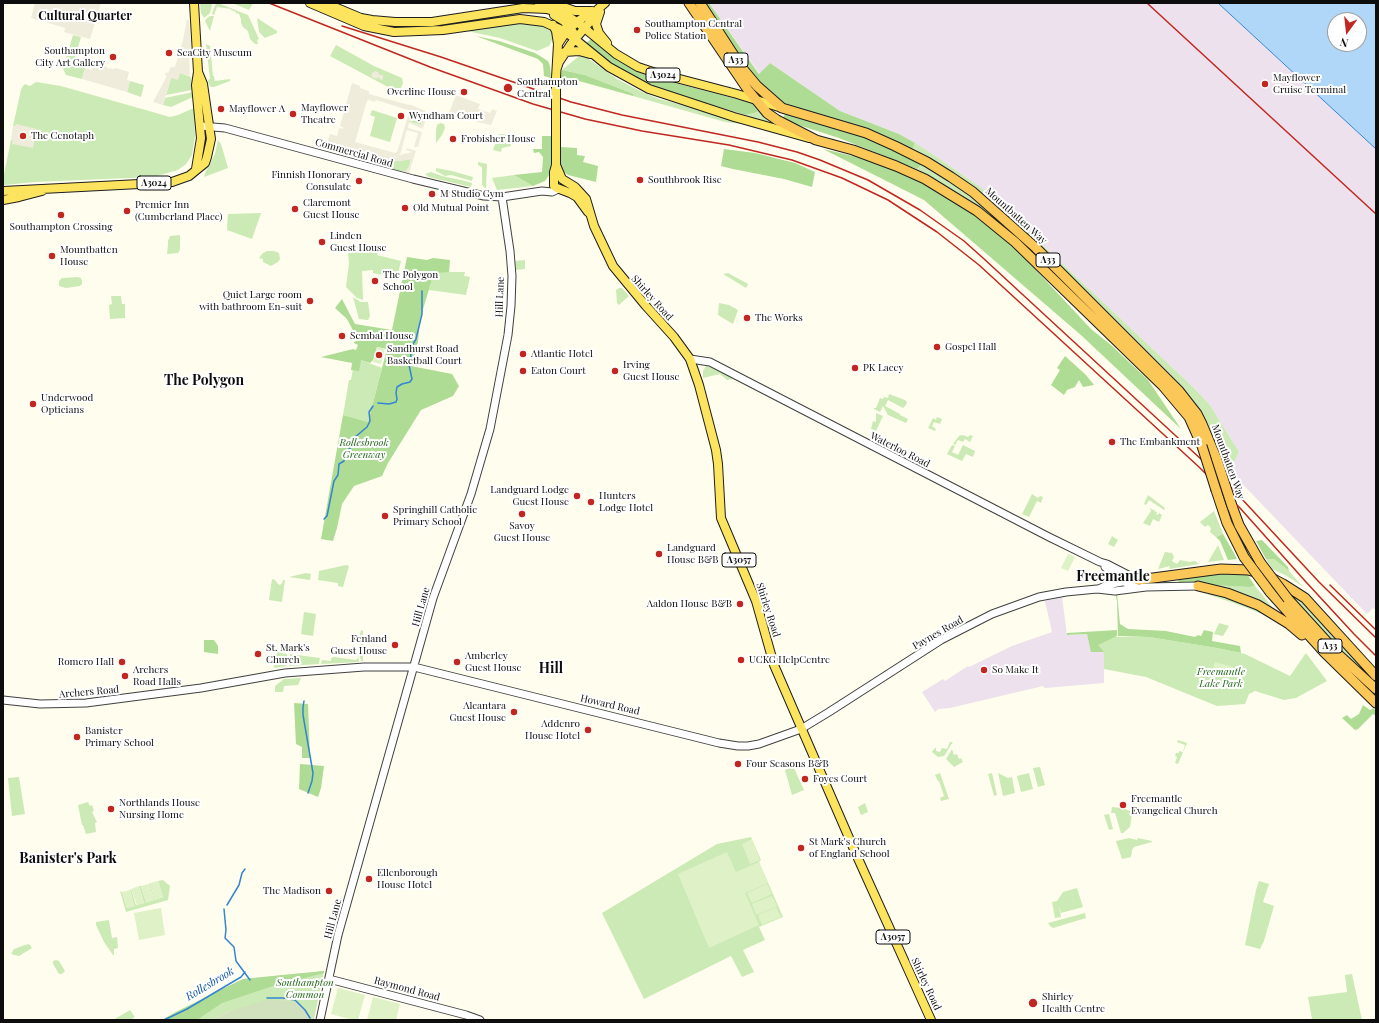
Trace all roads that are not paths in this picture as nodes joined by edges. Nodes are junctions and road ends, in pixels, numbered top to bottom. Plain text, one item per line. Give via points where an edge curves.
1 (194, 3) edge
2 (310, 3) edge
3 (325, 3) edge
4 (689, 3) edge
5 (700, 3) edge
6 (600, 7) edge
7 (534, 8) junction
8 (553, 25) junction
9 (584, 28) junction
10 (572, 32) junction
11 (558, 44) junction
12 (561, 53) junction
13 (616, 54) junction
14 (593, 55) junction
15 (202, 98) junction
16 (754, 99) junction
17 (782, 108) junction
18 (201, 126) junction
19 (210, 127) junction
20 (816, 140) junction
21 (196, 169) junction
22 (559, 183) junction
23 (46, 189) junction
24 (3, 191) edge
25 (502, 197) junction
26 (3, 200) edge
27 (690, 359) junction
28 (1100, 562) junction
29 (1114, 573) junction
30 (1124, 582) junction
31 (1111, 584) junction
32 (1137, 584) junction
33 (1198, 586) joint
34 (1099, 589) junction
35 (1324, 652) junction
36 (414, 667) junction
37 (1376, 676) edge
38 (1376, 689) edge
39 (3, 700) edge
40 (1376, 703) edge
41 (801, 729) junction
42 (329, 979) junction
43 (320, 1020) edge
44 (480, 1020) edge
45 (931, 1020) edge

1 - 15 main road, A3024
2 - 8 main road, A3024 via 364,26 394,32 443,30 520,19 537,20
3 - 7 main road via 361,18 399,22 432,22 509,9
4 - 16 highway, A33
5 - 17 highway, A33 via 742,68 757,86
6 - 7 main road via 575,10 547,3
6 - 9 main road
6 - 10 main road
6 - 13 main road via 596,24 599,33
7 - 10 main road via 558,17
8 - 10 main road, Mountbatten Way / A3024
8 - 11 main road
9 - 10 main road
9 - 10 main road, A3024
9 - 13 main road, Mountbatten Way / A3024
10 - 11 main road
10 - 12 main road
10 - 14 main road, Mountbatten Way / A3024
11 - 12 main road
12 - 14 main road via 579,51
12 - 22 main road, bridge via 556,78 554,172
13 - 16 main road, Mountbatten Way / A3024 via 638,67 653,72
14 - 20 main road, Mountbatten Way / A3024 via 621,75 665,95
15 - 18 main road, A3024
15 - 19 main road, A3024
16 - 17 main road, Mountbatten Way / A3024
16 - 20 highway, A33 via 777,120
17 - 38 highway, Mountbatten Way / A33, bridge via 866,133 927,162 973,192 1036,248 1179,391 1200,419 1232,506 1260,562 1288,599 1339,655
18 - 19 street, Commercial Road
18 - 21 main road, A3024
19 - 21 main road, A3024 via 211,145 205,163
19 - 25 street, Commercial Road via 225,128 422,182 474,194
20 - 35 highway, Mountbatten Way / A33, bridge via 879,159 925,179 977,211 1015,242 1163,386 1189,417 1202,446 1227,523 1244,557 1270,592
21 - 23 main road, A3024 via 189,176 172,182
22 - 25 street, Commercial Road via 542,191
22 - 27 main road, Shirley Road / A3057 via 575,187 583,194 613,266
23 - 24 main road, A3024
23 - 26 main road, A3024 via 40,193
25 - 36 street, Hill Lane via 512,276 506,346 477,474 438,584
27 - 28 street, Waterloo Road via 710,362
27 - 41 main road, Shirley Road / A3057 via 700,385 716,450 722,518 756,601 774,665
28 - 29 street, Waterloo Road
28 - 32 street, Waterloo Road
29 - 30 street, Waterloo Road
29 - 31 street
30 - 31 street, Paynes Road
30 - 32 street, Paynes Road
31 - 34 street, Paynes Road
32 - 33 street, Paynes Road
32 - 34 street, Paynes Road via 1115,591
32 - 37 highway via 1221,569 1248,570 1266,575 1305,598
33 - 35 highway via 1227,593 1258,605 1289,624
34 - 41 street, Paynes Road via 1044,595 992,614 941,640
35 - 40 highway, A33
36 - 39 street, Archers Road via 364,667 285,673 200,688 86,703 40,704
36 - 41 street, Howard Road via 732,745 759,744
36 - 42 street, Hill Lane via 338,934
41 - 45 main road, Shirley Road / A3057
42 - 43 street, Hill Lane
42 - 44 street, Raymond Road

